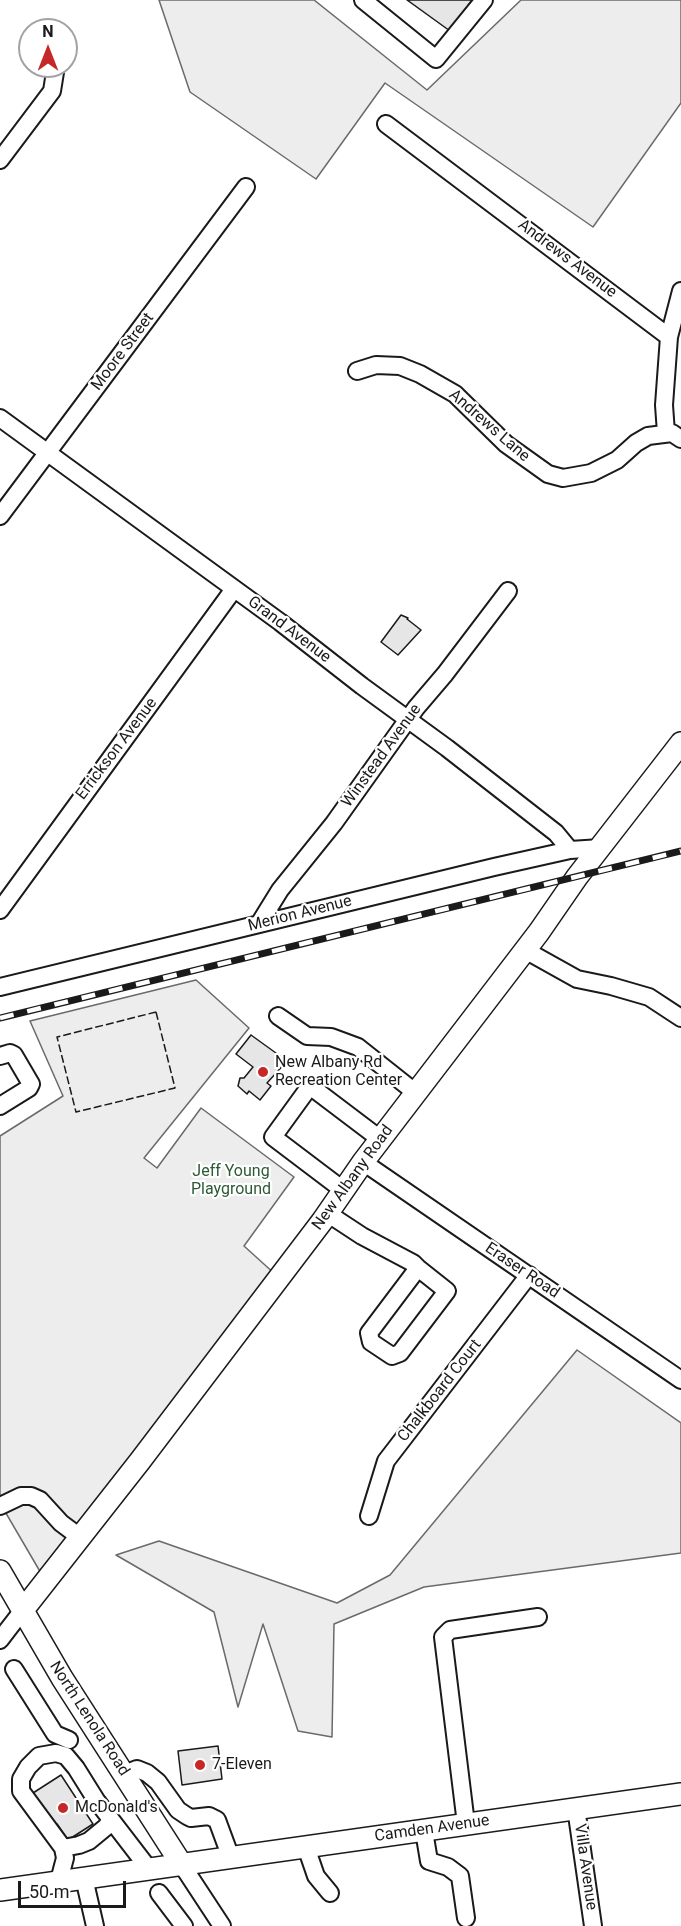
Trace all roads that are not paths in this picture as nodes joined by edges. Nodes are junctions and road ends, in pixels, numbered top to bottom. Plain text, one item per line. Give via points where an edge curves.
1 (363, 0) edge
2 (484, 0) edge
3 (54, 78) edge
4 (386, 124) dead end
5 (0, 160) edge
6 (246, 187) dead end
7 (681, 291) edge
8 (669, 337) junction
9 (357, 371) dead end
10 (0, 418) edge
11 (673, 436) edge
12 (48, 453) junction
13 (0, 516) edge
14 (234, 589) junction
15 (508, 591) dead end
16 (408, 720) junction
17 (681, 744) edge
18 (601, 848) junction
19 (570, 850) junction
20 (0, 910) edge
21 (259, 924) junction
22 (525, 950) junction
23 (0, 987) edge
24 (278, 1016) dead end
25 (681, 1018) edge
26 (0, 1056) edge
27 (416, 1093) junction
28 (0, 1106) edge
29 (380, 1139) junction
30 (363, 1162) junction
31 (343, 1190) junction
32 (327, 1214) junction
33 (418, 1268) junction
34 (529, 1275) junction
35 (681, 1380) edge
36 (0, 1506) edge
37 (369, 1516) dead end
38 (81, 1538) junction
39 (0, 1571) edge
40 (22, 1610) junction
41 (538, 1617) dead end
42 (0, 1640) edge
43 (14, 1669) dead end
44 (92, 1724) junction
45 (69, 1740) junction
46 (56, 1754) junction
47 (125, 1774) junction
48 (681, 1794) edge
49 (576, 1808) junction
50 (178, 1810) junction
51 (111, 1820) junction
52 (156, 1823) junction
53 (466, 1824) junction
54 (424, 1831) junction
55 (306, 1847) junction
56 (63, 1848) junction
57 (231, 1858) junction
58 (182, 1865) junction
59 (149, 1869) junction
60 (84, 1878) junction
61 (55, 1882) junction
62 (0, 1890) edge
63 (159, 1893) dead end
64 (330, 1893) dead end
65 (466, 1917) dead end
66 (215, 1924) edge
67 (95, 1926) edge
68 (184, 1926) edge
69 (593, 1926) edge

1 - 2 street via 436,59
3 - 5 street via 52,91
4 - 8 street, Andrews Avenue
6 - 12 street, Moore Street
7 - 8 street
8 - 11 street via 664,405
9 - 11 street, Andrews Lane via 376,365 400,366 420,374 454,394 492,432 534,465 556,476 591,473 617,460 648,436
10 - 12 street, Grand Avenue
12 - 13 street, Moore Street
12 - 14 street, Grand Avenue
14 - 16 street, Grand Avenue
14 - 20 street, Errickson Avenue
15 - 16 street, Winstead Avenue
16 - 19 street, Grand Avenue via 538,818
16 - 21 street, Winstead Avenue via 280,890
17 - 18 main road, New Albany Road
18 - 19 street, Merion Avenue
18 - 22 main road, New Albany Road
19 - 21 street, Merion Avenue
21 - 23 street, Merion Avenue
22 - 25 street via 577,979 649,997
22 - 27 main road, New Albany Road
24 - 27 street via 307,1036 331,1037 358,1047
26 - 28 street via 14,1055 31,1084
27 - 29 main road, New Albany Road
29 - 30 main road, New Albany Road
29 - 31 street via 310,1086 303,1094 273,1137
30 - 31 main road, New Albany Road
30 - 34 street, Eraser Road
31 - 32 main road, New Albany Road
32 - 33 street
32 - 38 main road, New Albany Road
33 - 33 street via 447,1291 400,1353 392,1356 371,1342 369,1333
34 - 35 street, Eraser Road
34 - 37 street, Chalkboard Court via 386,1461
36 - 38 street via 21,1496 31,1496
38 - 40 main road, New Albany Road
39 - 40 main road, North Lenola Road
40 - 42 street
40 - 44 main road, North Lenola Road
41 - 53 street via 450,1629 443,1637
43 - 45 street via 55,1734
44 - 45 street
44 - 47 main road, North Lenola Road
45 - 46 street
46 - 51 street via 66,1756 76,1768
46 - 56 street via 39,1756 28,1767 21,1779 21,1791
47 - 50 street via 137,1769 147,1773
47 - 52 main road, North Lenola Road
48 - 49 main road, Camden Avenue
49 - 53 main road, Camden Avenue
49 - 69 street, Villa Avenue
50 - 52 street
50 - 57 street via 192,1818 209,1816 217,1820
51 - 56 street via 89,1841
51 - 59 street
52 - 58 main road, North Lenola Road
53 - 54 main road, Camden Avenue
54 - 55 main road, Camden Avenue
54 - 65 street via 429,1861 460,1876
55 - 57 main road, Camden Avenue
55 - 64 street via 315,1876
56 - 61 street via 65,1858
57 - 58 main road, Camden Avenue
58 - 59 main road, Camden Avenue
58 - 66 street
59 - 60 main road, Camden Avenue
60 - 61 main road, Camden Avenue
60 - 67 street
61 - 62 main road, Camden Avenue
63 - 68 street

